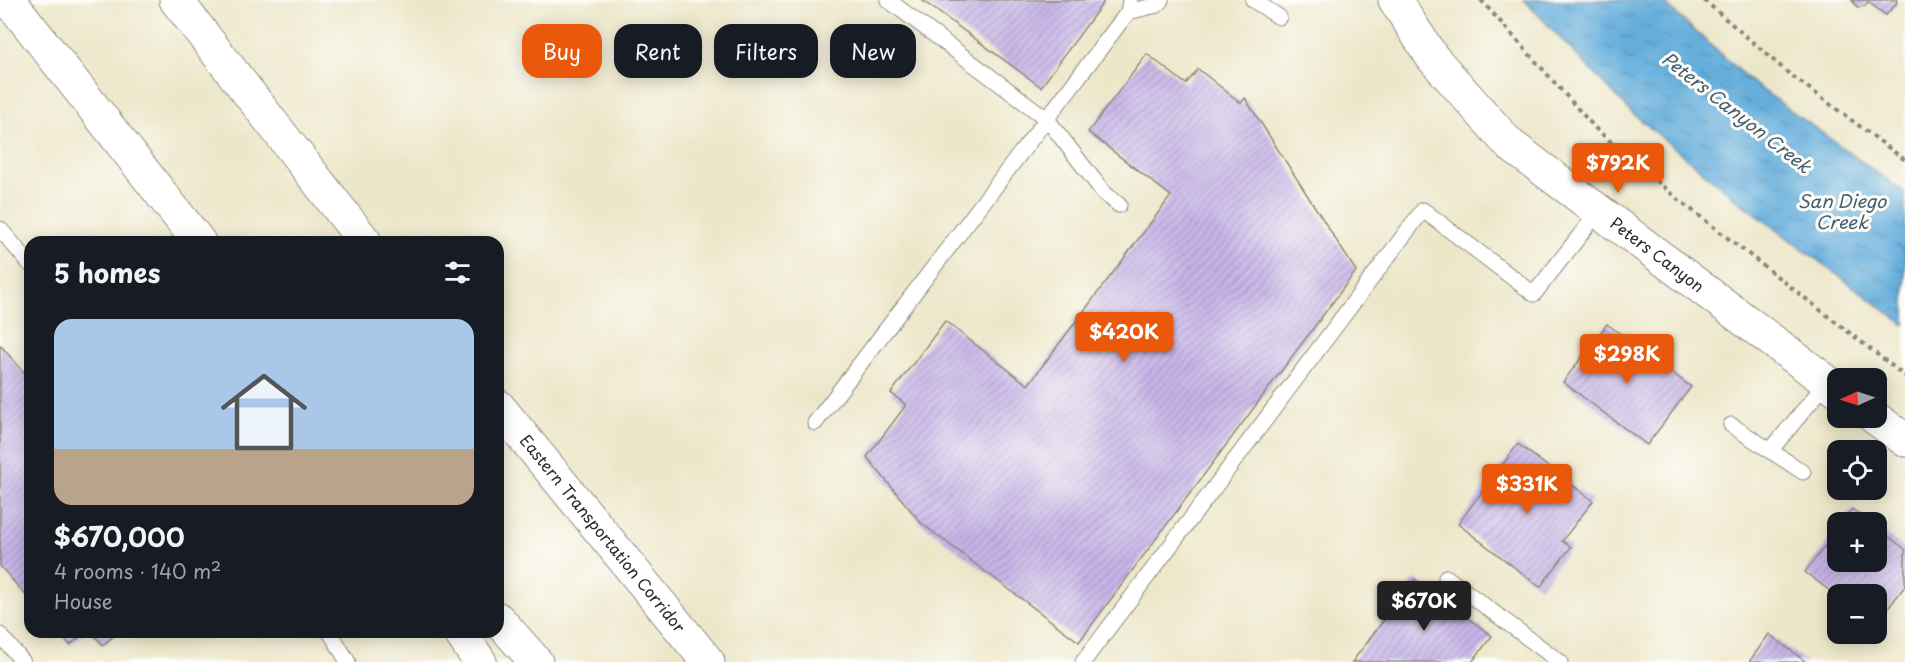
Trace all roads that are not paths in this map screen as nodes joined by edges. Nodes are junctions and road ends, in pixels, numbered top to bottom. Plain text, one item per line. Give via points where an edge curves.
1 (9, 0) edge
2 (176, 0) edge
3 (888, 0) edge
4 (1161, 0) edge
5 (1253, 0) edge
6 (1395, 0) edge
7 (1129, 6) edge
8 (1279, 17) dead end
9 (1047, 119) junction
10 (1119, 205) dead end
11 (1599, 211) junction
12 (0, 229) edge
13 (194, 236) edge
14 (360, 236) edge
15 (24, 257) edge
16 (1827, 382) edge
17 (1827, 391) edge
18 (504, 413) edge
19 (815, 423) dead end
20 (1731, 425) dead end
21 (1887, 427) edge
22 (1905, 440) edge
23 (1770, 451) junction
24 (1803, 472) dead end
25 (1446, 577) dead end
26 (504, 626) edge
27 (0, 635) edge
28 (334, 638) edge
29 (464, 638) edge
30 (706, 660) edge
31 (23, 662) edge
32 (348, 662) edge
33 (480, 662) edge
34 (536, 662) edge
35 (1083, 662) edge
36 (1560, 662) edge

1 - 13 main road
2 - 14 main road
3 - 9 lane
4 - 7 lane via 1157,5
5 - 8 lane
6 - 11 main road, Peters Canyon via 1432,57 1509,144
7 - 9 lane
9 - 10 lane via 1104,193
9 - 19 lane
11 - 16 main road, Peters Canyon
11 - 35 lane via 1533,294 1423,210
12 - 15 lane
17 - 23 lane
18 - 30 main road, Eastern Transportation Corridor
20 - 23 lane
21 - 22 main road
23 - 24 lane
25 - 36 lane
26 - 34 main road
27 - 31 lane
28 - 32 lane
29 - 33 main road

